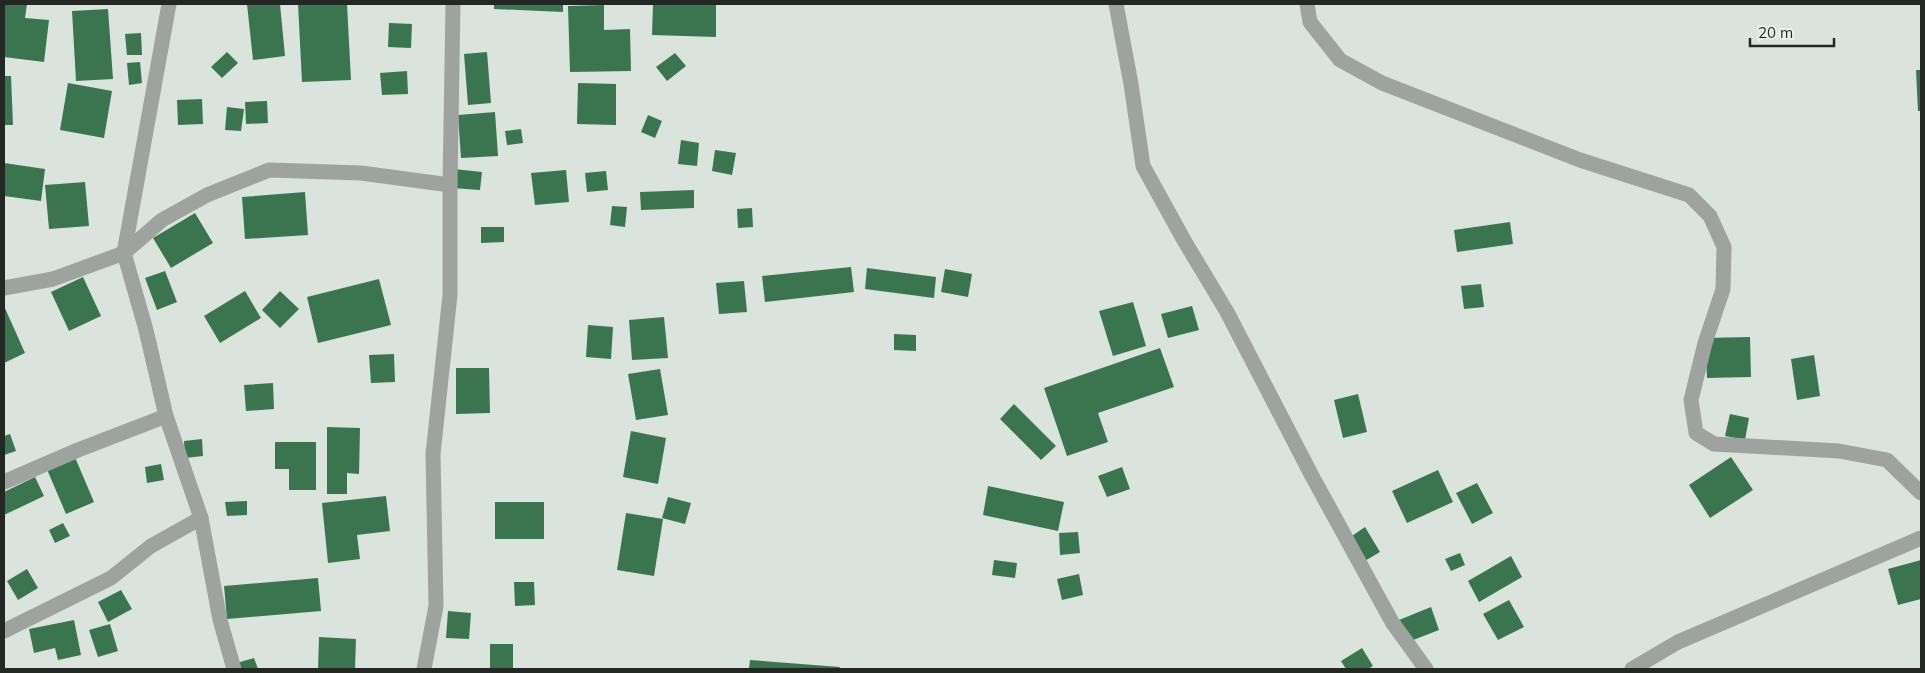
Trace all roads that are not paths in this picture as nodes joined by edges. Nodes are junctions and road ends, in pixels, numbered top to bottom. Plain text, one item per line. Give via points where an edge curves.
1 (169, 4) edge
2 (453, 4) edge
3 (1116, 4) edge
4 (1307, 4) edge
5 (450, 185) junction
6 (124, 253) junction
7 (4, 288) edge
8 (166, 416) junction
9 (4, 482) edge
10 (1921, 493) edge
11 (201, 518) junction
12 (1921, 538) edge
13 (4, 631) edge
14 (234, 669) edge
15 (424, 669) edge
16 (1426, 669) edge
17 (1632, 669) edge

1 - 6 street
2 - 5 street
3 - 16 street via 1143,166 1227,312 1392,622
4 - 10 street via 1310,22 1340,60 1382,83 1580,160 1689,195 1710,216 1724,247 1723,289 1691,400 1696,433 1714,444 1839,451 1887,460
5 - 6 street via 361,172 269,170 207,195 162,220
5 - 15 street via 450,295 433,454 436,606
6 - 7 street via 53,279
6 - 8 street
8 - 9 street
8 - 11 street
11 - 13 street via 151,546 111,578
11 - 14 street via 220,620
12 - 17 street via 1678,642

